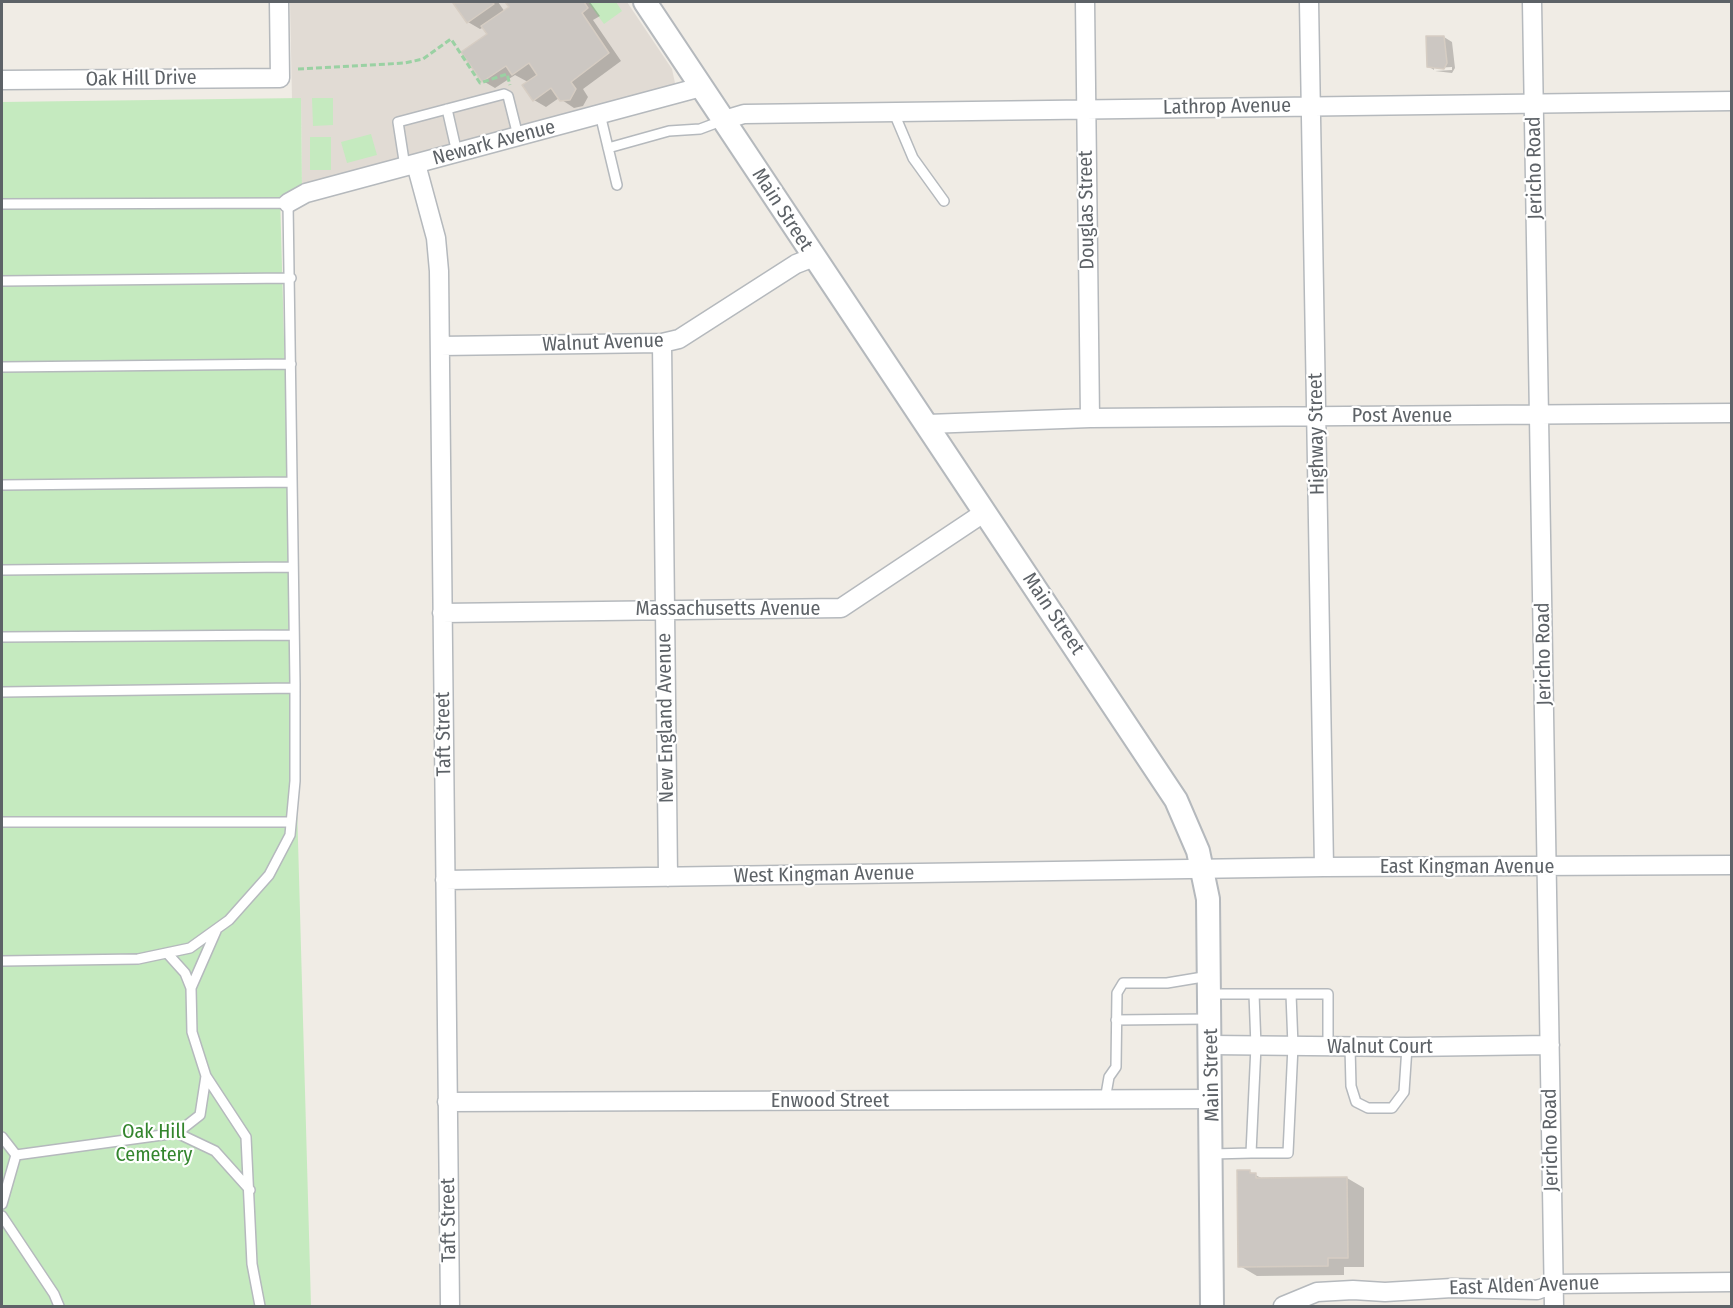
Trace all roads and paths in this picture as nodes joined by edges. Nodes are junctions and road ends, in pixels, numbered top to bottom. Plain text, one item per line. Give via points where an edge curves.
1 (279, 2) edge
2 (645, 2) edge
3 (1085, 2) edge
4 (1309, 2) edge
5 (1532, 2) edge
6 (298, 69) dead end
7 (2, 80) edge
8 (701, 87) junction
9 (512, 93) dead end
10 (1731, 101) edge
11 (1534, 104) junction
12 (1311, 106) junction
13 (447, 109) junction
14 (1085, 109) junction
15 (894, 112) junction
16 (600, 114) junction
17 (724, 120) junction
18 (519, 136) junction
19 (608, 148) junction
20 (457, 153) junction
21 (410, 166) junction
22 (617, 185) dead end
23 (944, 201) dead end
24 (288, 203) junction
25 (2, 204) edge
26 (813, 258) junction
27 (291, 278) junction
28 (2, 281) edge
29 (662, 343) junction
30 (440, 346) junction
31 (291, 364) junction
32 (2, 367) edge
33 (1731, 413) edge
34 (1539, 415) junction
35 (1317, 416) junction
36 (1090, 418) junction
37 (928, 424) junction
38 (291, 482) junction
39 (2, 485) edge
40 (985, 512) junction
41 (291, 567) junction
42 (2, 570) edge
43 (665, 609) junction
44 (442, 613) junction
45 (293, 634) junction
46 (2, 637) edge
47 (295, 688) junction
48 (2, 692) edge
49 (2, 822) edge
50 (291, 822) junction
51 (1548, 866) junction
52 (1731, 866) edge
53 (1324, 867) junction
54 (1203, 870) junction
55 (668, 877) junction
56 (445, 880) junction
57 (217, 929) junction
58 (167, 953) junction
59 (2, 961) edge
60 (1211, 985) junction
61 (191, 988) junction
62 (1254, 994) junction
63 (1291, 994) junction
64 (1211, 1019) junction
65 (1116, 1020) junction
66 (1211, 1045) junction
67 (1550, 1045) junction
68 (1256, 1046) junction
69 (1293, 1046) junction
70 (1328, 1046) junction
71 (1350, 1047) junction
72 (1407, 1047) junction
73 (206, 1076) junction
74 (1212, 1099) junction
75 (1105, 1100) junction
76 (447, 1102) junction
77 (177, 1133) junction
78 (2, 1137) edge
79 (1251, 1153) junction
80 (1212, 1154) junction
81 (16, 1155) junction
82 (250, 1190) junction
83 (2, 1204) edge
84 (2, 1216) edge
85 (1731, 1282) edge
86 (1553, 1284) junction
87 (59, 1306) edge
88 (260, 1306) edge
89 (450, 1306) edge
90 (1212, 1306) edge
91 (1283, 1306) edge
92 (1554, 1306) edge

1 - 7 street, Oak Hill Drive via 280,78
2 - 8 street, Main Street
3 - 14 street, Douglas Street
4 - 12 street, Highway Street
5 - 11 street, Jericho Road
6 - 9 path via 405,63 423,59 451,39 480,84 507,74
8 - 16 street, Newark Avenue
8 - 17 street, Main Street
10 - 11 street, Lathrop Avenue
11 - 12 street, Lathrop Avenue
11 - 34 street, Jericho Road
12 - 14 street, Lathrop Avenue
12 - 35 street, Highway Street
13 - 18 lane via 507,94
13 - 20 lane
13 - 21 lane via 399,122
14 - 15 street, Lathrop Avenue
14 - 36 street, Douglas Street
15 - 17 street, Lathrop Avenue via 744,114
15 - 23 lane via 913,158
16 - 18 street, Newark Avenue
16 - 19 lane
17 - 19 lane via 700,129 669,132
17 - 26 street, Main Street
18 - 20 street, Newark Avenue
19 - 22 lane
20 - 21 street, Newark Avenue
21 - 24 street, Newark Avenue via 306,192
21 - 30 street, Taft Street via 436,238
24 - 25 lane
24 - 27 lane
26 - 29 street, Walnut Avenue via 796,264 680,339
26 - 37 street, Main Street
27 - 28 lane
27 - 31 lane
29 - 30 street, Walnut Avenue
29 - 43 street, New England Avenue
30 - 44 street, Taft Street
31 - 32 lane
31 - 38 lane
33 - 34 street, Post Avenue
34 - 35 street, Post Avenue
34 - 51 street, Jericho Road
35 - 36 street, Post Avenue
35 - 53 street, Highway Street
36 - 37 street, Post Avenue
37 - 40 street, Main Street
38 - 39 lane
38 - 41 lane
40 - 43 street, Massachusetts Avenue via 841,608
40 - 54 street, Main Street via 1176,800
41 - 42 lane
41 - 45 lane
43 - 44 street, Massachusetts Avenue
43 - 55 street, New England Avenue
44 - 56 street, Taft Street
45 - 46 lane
45 - 47 lane
47 - 48 lane
47 - 50 lane
49 - 50 lane
50 - 57 lane via 290,835 269,875
51 - 52 street, East Kingman Avenue
51 - 53 street, East Kingman Avenue
51 - 67 street, Jericho Road
53 - 54 street, East Kingman Avenue
54 - 55 street, West Kingman Avenue
54 - 60 street, Main Street
55 - 56 street, West Kingman Avenue
56 - 76 street, Taft Street
57 - 58 lane via 190,948
57 - 61 lane
58 - 59 lane via 138,959
58 - 61 lane via 185,973
60 - 62 lane
60 - 64 street, Main Street
60 - 65 lane via 1123,983 1117,993
61 - 73 lane via 192,1032
62 - 63 lane
62 - 68 lane
63 - 69 lane
63 - 70 lane via 1328,994
64 - 65 lane
64 - 66 street, Main Street
65 - 75 lane via 1116,1067 1109,1077
66 - 68 street, Walnut Court
66 - 74 street, Main Street
67 - 72 street, Walnut Court
67 - 86 street, Jericho Road
68 - 69 street, Walnut Court
68 - 79 lane
69 - 70 street, Walnut Court
69 - 79 lane via 1288,1153
70 - 71 street, Walnut Court
71 - 72 street, Walnut Court
71 - 72 lane via 1351,1086 1356,1102 1368,1108 1392,1108 1404,1092
73 - 77 lane via 200,1115
73 - 82 lane via 246,1137
74 - 75 street, Enwood Street
74 - 80 street, Main Street
75 - 76 street, Enwood Street
76 - 89 street, Taft Street
77 - 81 lane
77 - 82 lane via 214,1150
78 - 81 lane
79 - 80 lane
80 - 90 street, Main Street
81 - 83 lane
82 - 88 lane via 252,1264
84 - 87 lane
85 - 86 street, East Alden Avenue
86 - 91 street, East Alden Avenue via 1537,1290 1317,1292
86 - 92 street, Jericho Road

